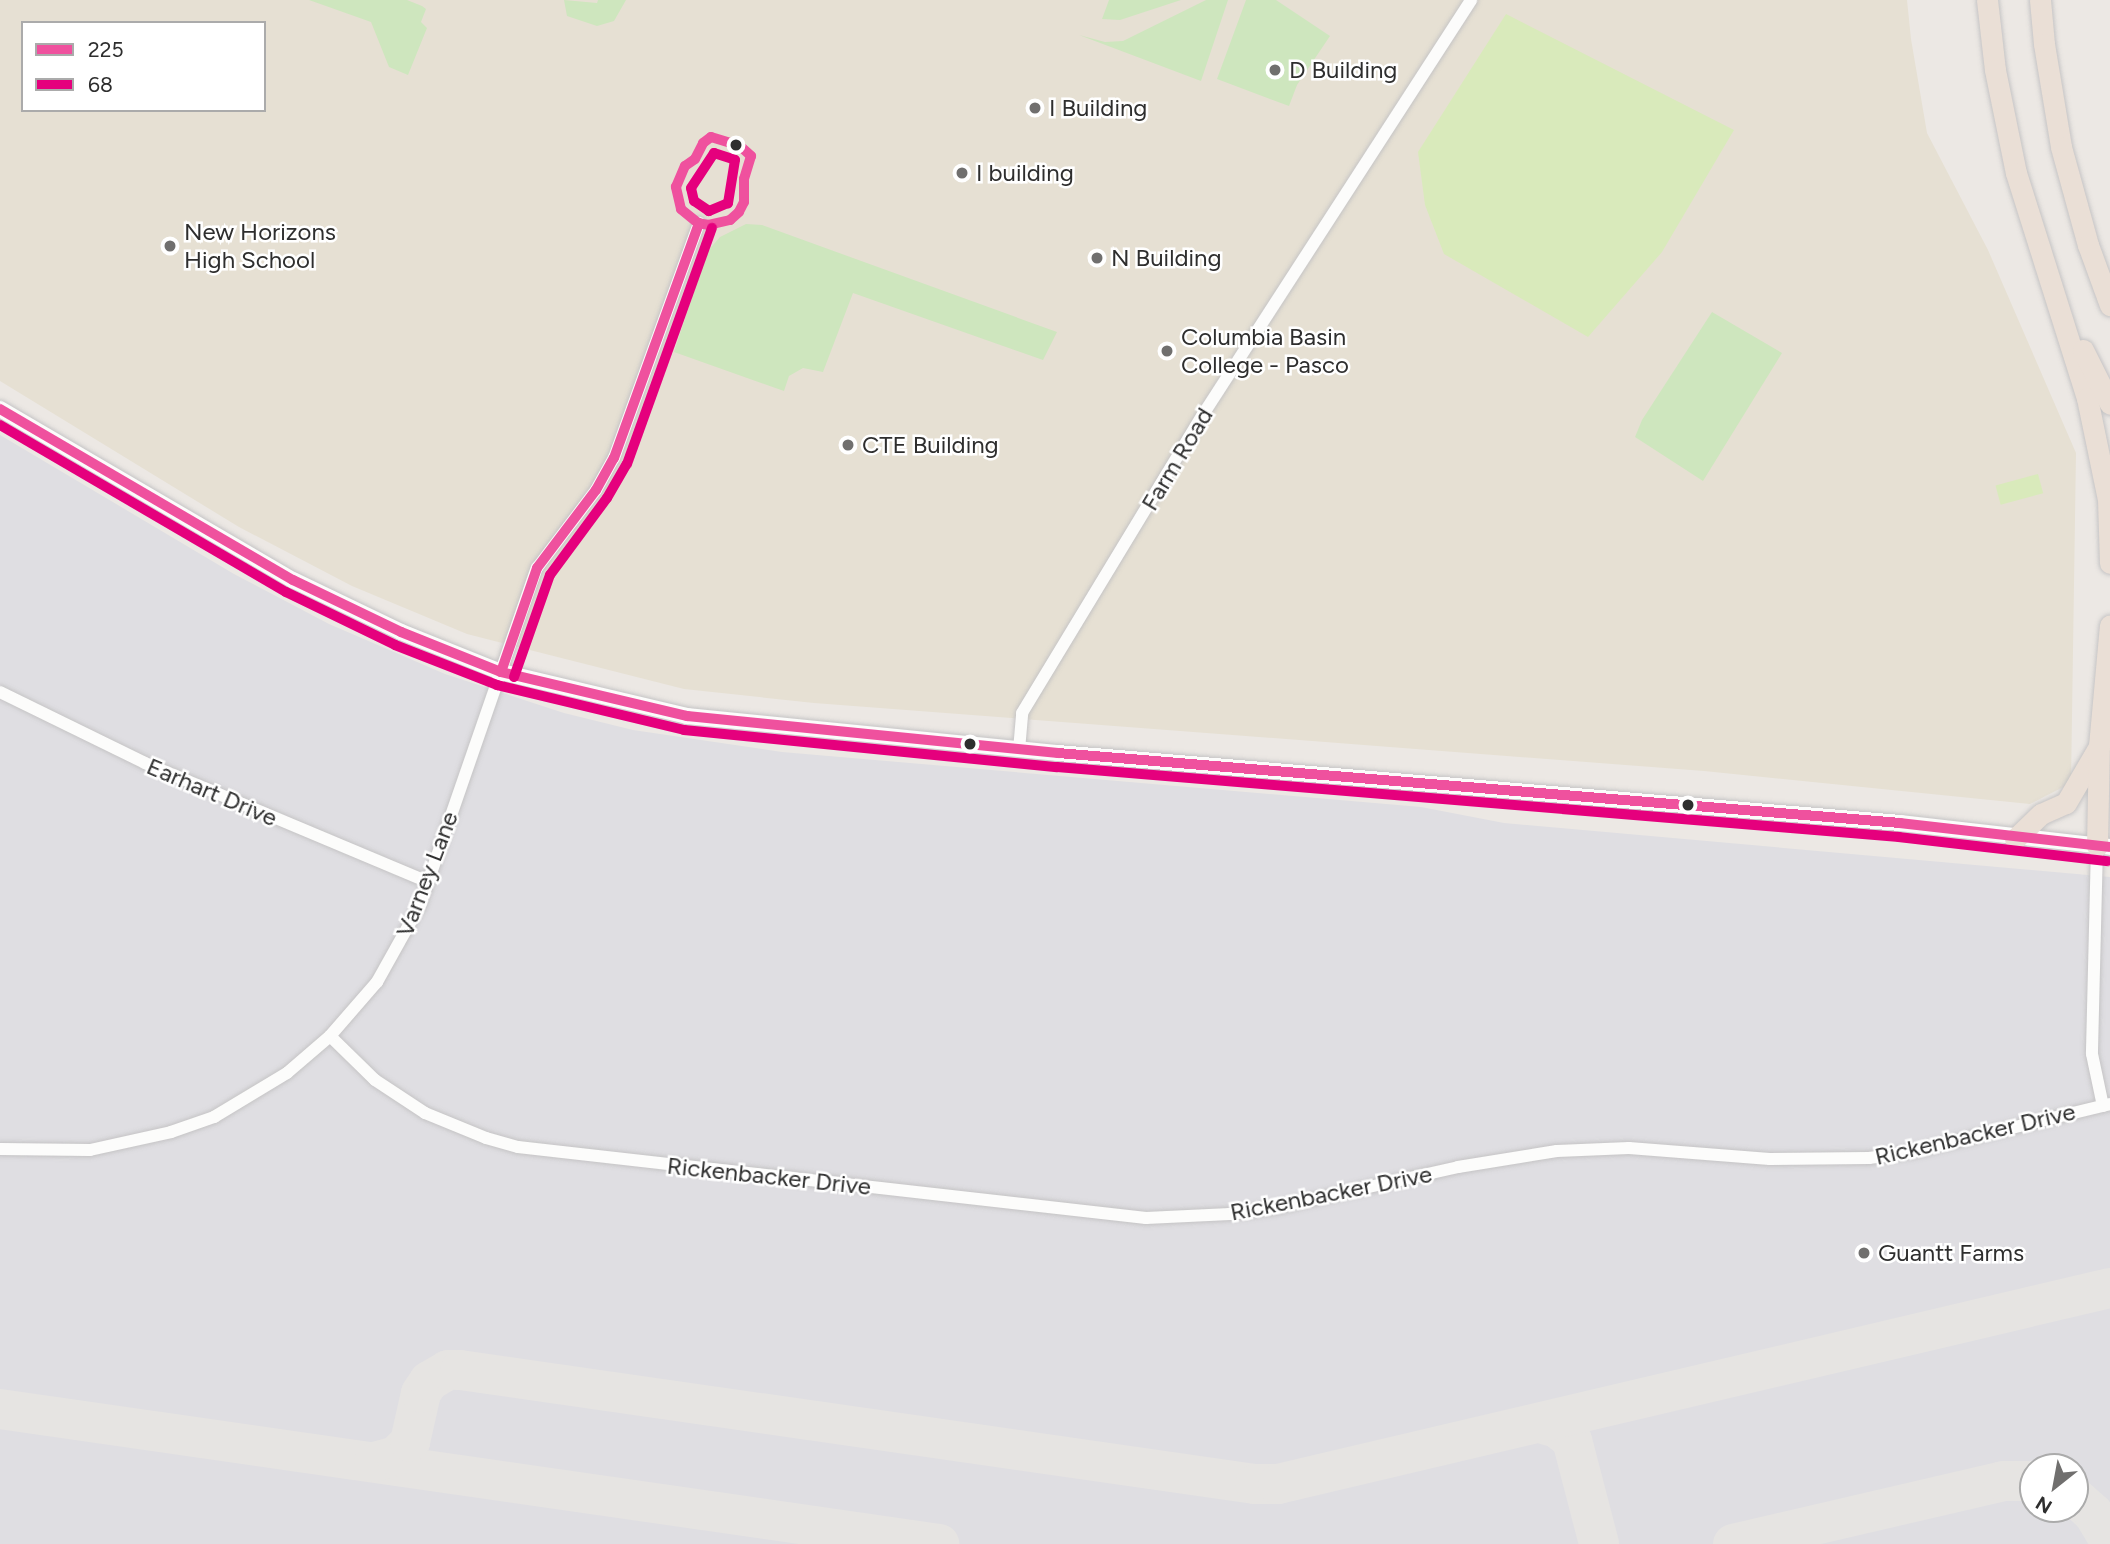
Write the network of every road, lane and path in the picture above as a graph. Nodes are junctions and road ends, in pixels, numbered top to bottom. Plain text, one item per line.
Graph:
1 (1471, 0) edge
2 (1987, 0) edge
3 (2040, 0) edge
4 (699, 223) dead end
5 (2045, 269) junction
6 (2110, 305) edge
7 (2110, 404) edge
8 (0, 409) edge
9 (2110, 563) edge
10 (2110, 626) edge
11 (501, 672) junction
12 (0, 692) edge
13 (2099, 746) junction
14 (1019, 750) junction
15 (2015, 839) junction
16 (2106, 842) edge
17 (428, 882) junction
18 (330, 1036) junction
19 (2107, 1105) edge
20 (0, 1149) edge

1 - 14 street, Farm Road
2 - 5 highway
3 - 6 highway
4 - 11 street, Varney Lane
5 - 7 highway
5 - 9 highway
8 - 11 main road
10 - 13 highway
11 - 14 main road
11 - 17 street, Varney Lane
12 - 17 street, Earhart Drive
13 - 15 highway
13 - 16 highway
14 - 15 main road
15 - 16 main road
16 - 19 street
17 - 18 street, Varney Lane
18 - 19 street, Rickenbacker Drive
18 - 20 street, Varney Lane

